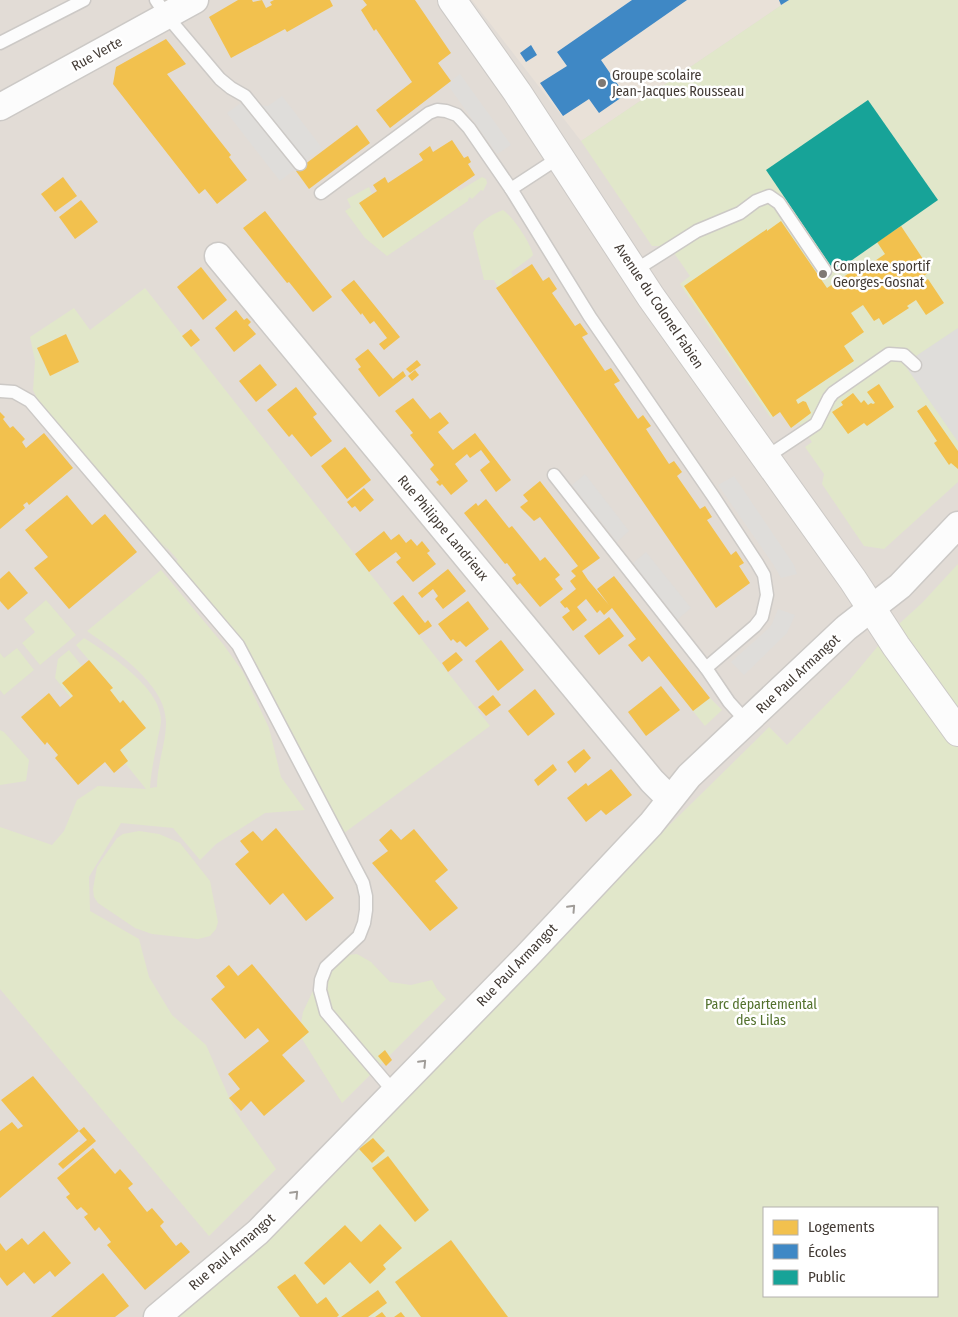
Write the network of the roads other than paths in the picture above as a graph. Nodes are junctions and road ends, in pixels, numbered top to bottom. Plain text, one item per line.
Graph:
1 (84, 0) edge
2 (195, 0) edge
3 (452, 0) edge
4 (161, 8) edge
5 (0, 43) edge
6 (0, 107) edge
7 (560, 157) junction
8 (300, 164) dead end
9 (511, 190) junction
10 (321, 193) dead end
11 (218, 256) dead end
12 (634, 270) junction
13 (825, 271) dead end
14 (915, 365) dead end
15 (0, 391) edge
16 (765, 458) junction
17 (554, 475) dead end
18 (958, 525) edge
19 (872, 609) junction
20 (706, 668) junction
21 (747, 722) junction
22 (958, 732) edge
23 (670, 799) junction
24 (394, 1092) junction
25 (157, 1317) edge

1 - 5 lane
2 - 4 street, Rue Verte
3 - 7 street, Avenue du Colonel Fabien
4 - 6 street, Rue Verte
4 - 8 lane
7 - 9 lane
7 - 12 street, Avenue du Colonel Fabien
9 - 10 lane
9 - 20 lane
11 - 23 street, Rue Philippe Landrieux
12 - 13 lane
12 - 16 street, Avenue du Colonel Fabien
14 - 16 lane
15 - 24 lane
16 - 19 street, Avenue du Colonel Fabien
17 - 20 lane
18 - 19 street, Rue Paul Armangot
19 - 21 street, Rue Paul Armangot
19 - 22 street, Avenue du Colonel Fabien
20 - 21 lane
21 - 23 street, Rue Paul Armangot
24 -> 23 street, Rue Paul Armangot
25 -> 24 street, Rue Paul Armangot

